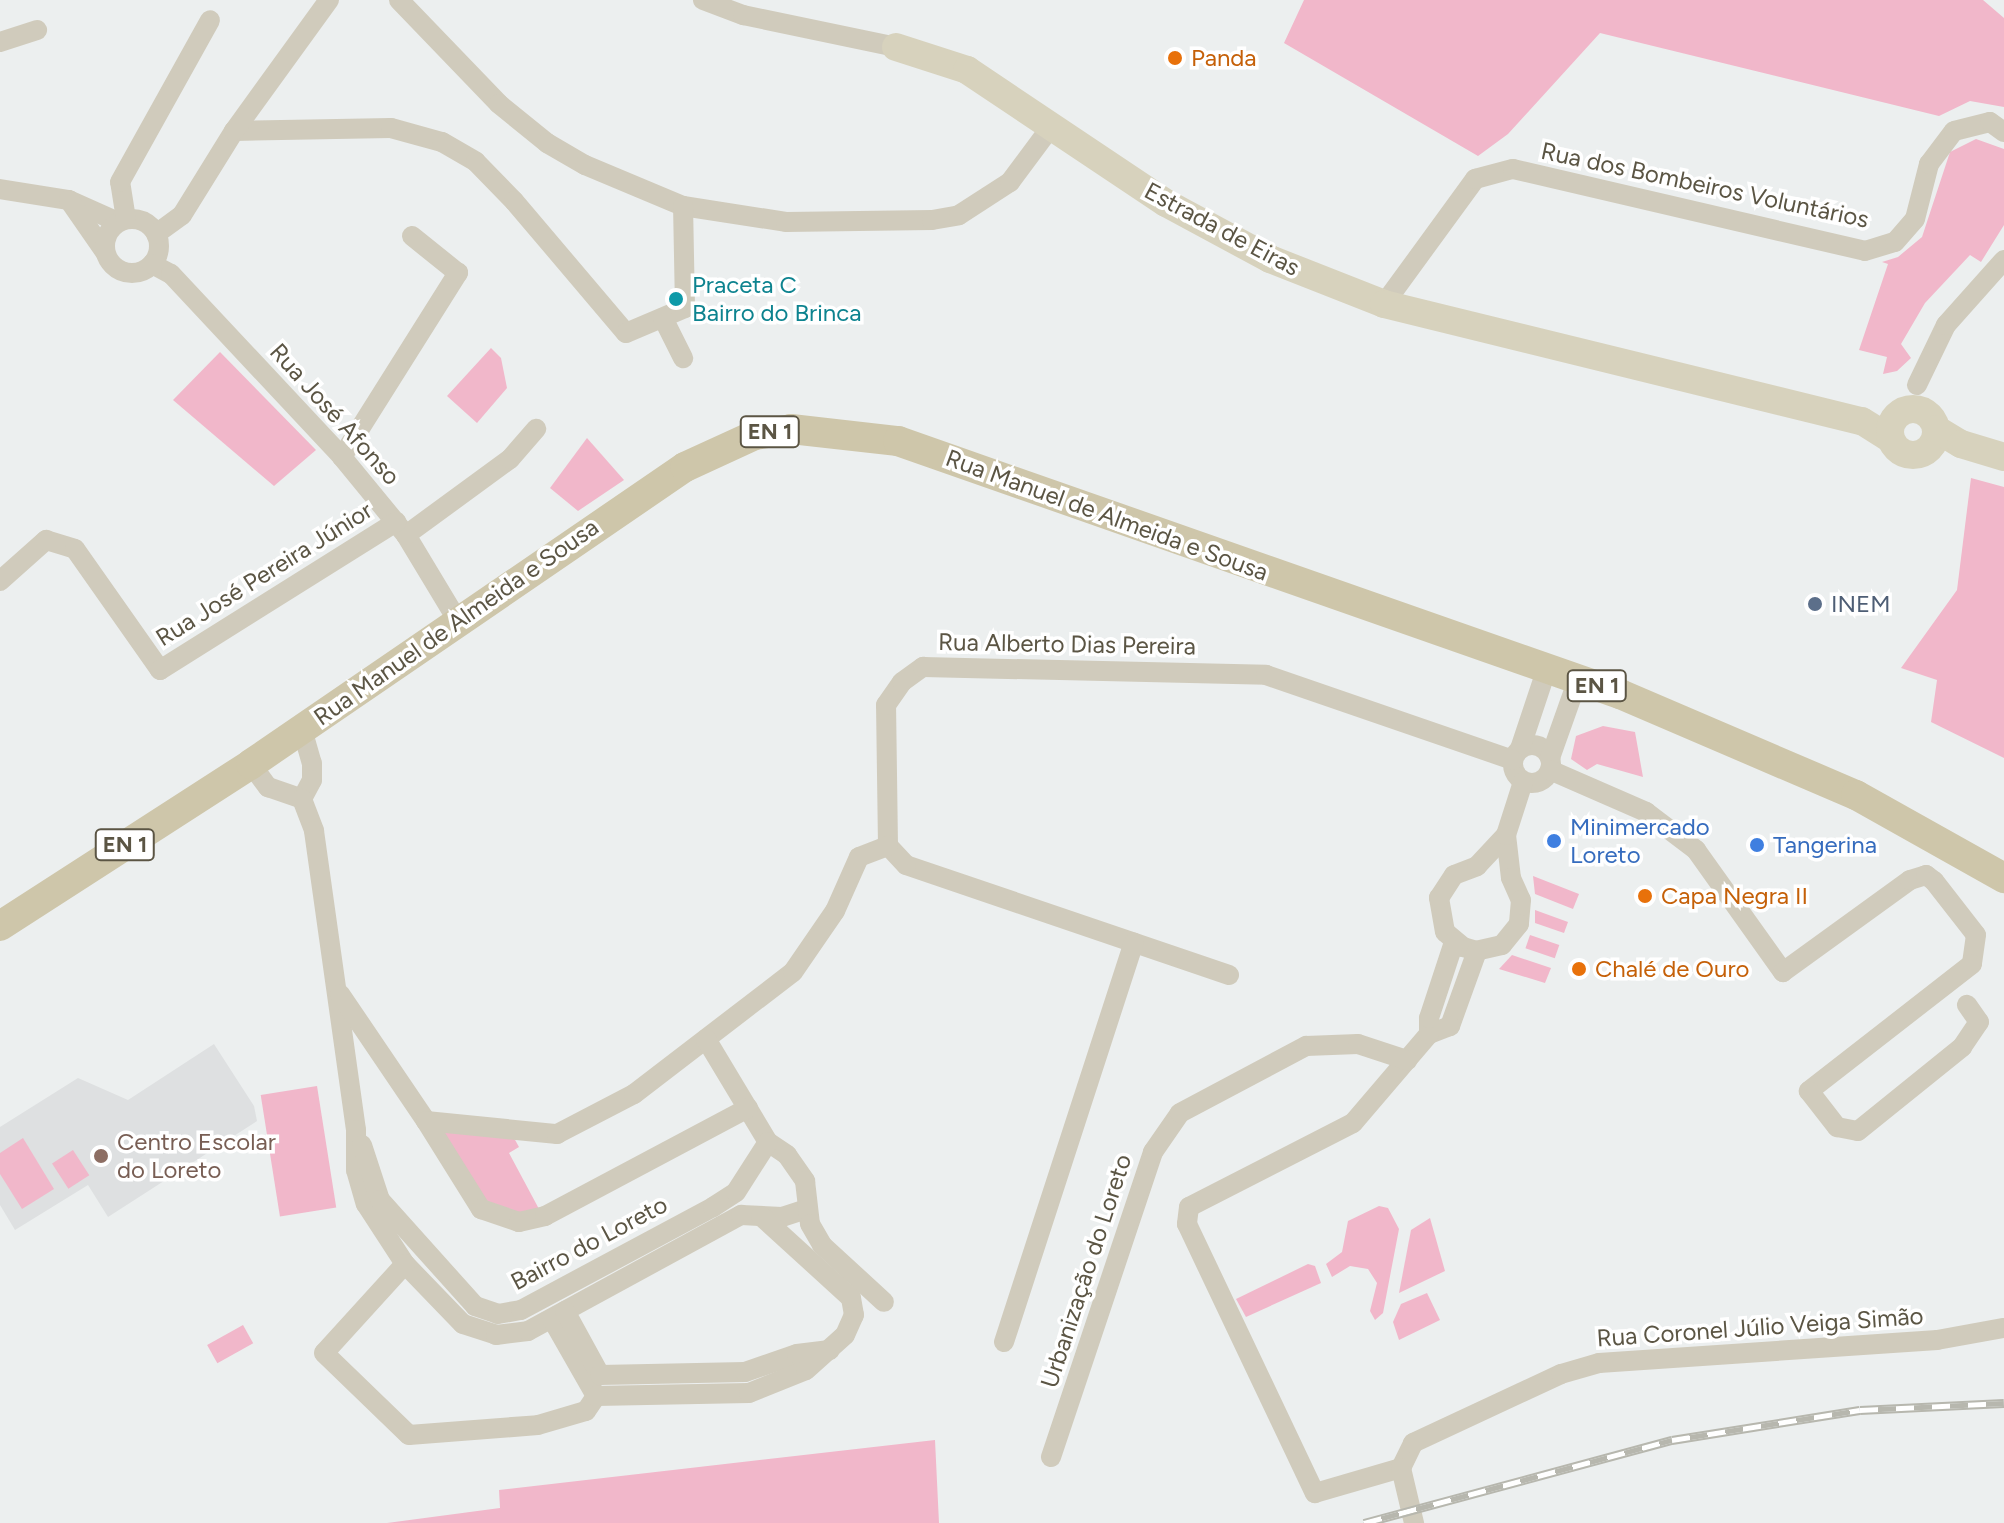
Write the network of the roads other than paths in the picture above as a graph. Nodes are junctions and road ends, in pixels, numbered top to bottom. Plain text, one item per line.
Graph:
1 (329, 0) edge
2 (399, 0) edge
3 (703, 0) edge
4 (210, 20) dead end
5 (37, 30) dead end
6 (0, 42) edge
7 (896, 47) joint
8 (1053, 124) junction
9 (234, 131) junction
10 (2004, 132) edge
11 (0, 189) edge
12 (69, 200) junction
13 (683, 206) junction
14 (122, 220) junction
15 (156, 234) junction
16 (412, 236) dead end
17 (105, 252) junction
18 (2004, 260) edge
19 (152, 264) junction
20 (1384, 304) junction
21 (663, 318) junction
22 (683, 358) dead end
23 (1917, 385) dead end
24 (1894, 427) junction
25 (536, 429) dead end
26 (1932, 439) junction
27 (342, 457) junction
28 (2004, 457) edge
29 (401, 529) junction
30 (0, 581) edge
31 (456, 618) junction
32 (1547, 668) junction
33 (1578, 679) junction
34 (302, 729) junction
35 (1517, 754) junction
36 (251, 764) junction
37 (1550, 764) junction
38 (1523, 782) junction
39 (302, 799) junction
40 (1506, 835) junction
41 (888, 846) junction
42 (2004, 878) edge
43 (0, 926) edge
44 (1454, 942) junction
45 (1134, 943) junction
46 (1477, 951) junction
47 (1229, 975) dead end
48 (337, 990) junction
49 (1967, 1005) dead end
50 (1429, 1034) junction
51 (706, 1039) junction
52 (1407, 1060) junction
53 (748, 1108) junction
54 (426, 1121) junction
55 (356, 1130) junction
56 (768, 1142) junction
57 (806, 1209) junction
58 (761, 1216) junction
59 (405, 1264) junction
60 (884, 1302) dead end
61 (558, 1315) junction
62 (2004, 1328) edge
63 (1004, 1342) dead end
64 (830, 1350) junction
65 (596, 1396) junction
66 (1051, 1457) dead end
67 (1401, 1468) junction
68 (1414, 1523) edge

1 - 9 street
2 - 13 street
3 - 7 street, Estrada de Eiras
4 - 14 street
5 - 6 street
7 - 8 street, Estrada de Eiras
8 - 13 street
8 - 20 street, Estrada de Eiras
9 - 15 street
9 - 21 street
10 - 20 street, Rua dos Bombeiros Voluntários
11 - 12 street
12 - 14 street
12 - 17 street
13 - 21 street
14 - 15 street
14 - 17 street
15 - 19 street
16 - 27 street
17 - 19 street
18 - 23 street
19 - 27 street, Rua José Afonso
20 - 24 street, Estrada de Eiras
21 - 22 street
24 - 26 street, Estrada de Eiras
24 - 26 street, Estrada de Eiras
25 - 29 street
26 - 28 street, Estrada de Eiras
27 - 29 street, Rua José Afonso
29 - 30 street, Rua José Pereira Júnior
29 - 31 street, Rua José Afonso
31 - 32 main road, Rua Manuel de Almeida e Sousa / EN 1
31 - 34 main road, Rua Manuel de Almeida e Sousa / EN 1
32 - 33 main road, Rua Manuel de Almeida e Sousa / EN 1
32 - 35 street
33 - 37 street
33 - 42 main road, Rua Manuel de Almeida e Sousa / EN 1
34 - 36 main road, Rua Manuel de Almeida e Sousa / EN 1
34 - 39 street
35 - 37 street
35 - 38 street
35 - 41 street, Rua Alberto Dias Pereira
36 - 39 street
36 - 43 main road, EN 1
37 - 38 street
37 - 49 street
38 - 40 street
39 - 48 street
40 - 44 street
40 - 46 street
41 - 45 street
41 - 51 street
44 - 46 street
44 - 50 street
45 - 47 street
45 - 63 street
46 - 50 street
48 - 54 street, Bairro do Loreto
48 - 55 street
50 - 52 street
51 - 53 street
51 - 54 street
52 - 66 street, Urbanização do Loreto
52 - 67 street
53 - 54 street, Bairro do Loreto
53 - 56 street
55 - 56 street, Bairro do Loreto
55 - 59 street, Bairro do Loreto
56 - 57 street
57 - 58 street, Bairro do Loreto
57 - 60 street
58 - 61 street, Bairro do Loreto
58 - 64 street
59 - 61 street, Bairro do Loreto
59 - 65 street
61 - 64 street, Bairro do Loreto
61 - 65 street, Bairro do Loreto
62 - 67 street, Rua Coronel Júlio Veiga Simão
64 - 65 street
67 - 68 street

